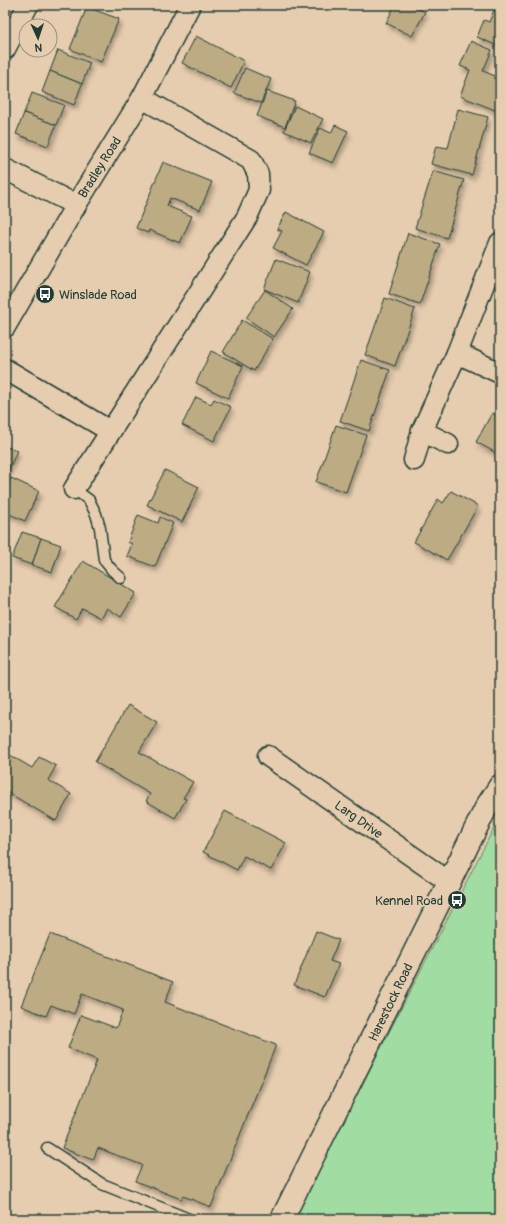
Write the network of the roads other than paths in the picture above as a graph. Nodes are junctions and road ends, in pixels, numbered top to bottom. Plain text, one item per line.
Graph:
1 (28, 5) edge
2 (190, 5) edge
3 (5, 49) edge
4 (142, 98) junction
5 (5, 170) edge
6 (76, 205) junction
7 (500, 243) edge
8 (5, 327) edge
9 (457, 353) junction
10 (5, 369) edge
11 (500, 373) edge
12 (422, 430) junction
13 (110, 432) junction
14 (448, 444) dead end
15 (414, 460) dead end
16 (74, 489) joint
17 (121, 578) dead end
18 (268, 756) dead end
19 (500, 786) edge
20 (493, 808) edge
21 (449, 882) junction
22 (47, 1148) dead end
23 (189, 1219) edge
24 (282, 1219) edge

1 - 3 street
2 - 4 street, Bradley Road
4 - 6 street, Bradley Road
4 - 13 street
5 - 6 street
6 - 8 street, Bradley Road
7 - 9 street
9 - 11 street
9 - 12 street
10 - 13 street
12 - 14 street
12 - 15 street
13 - 16 street
16 - 17 lane
18 - 21 street, Larg Drive
19 - 20 street, Harestock Road
20 - 21 street, Harestock Road
21 - 24 street, Harestock Road
22 - 23 lane

